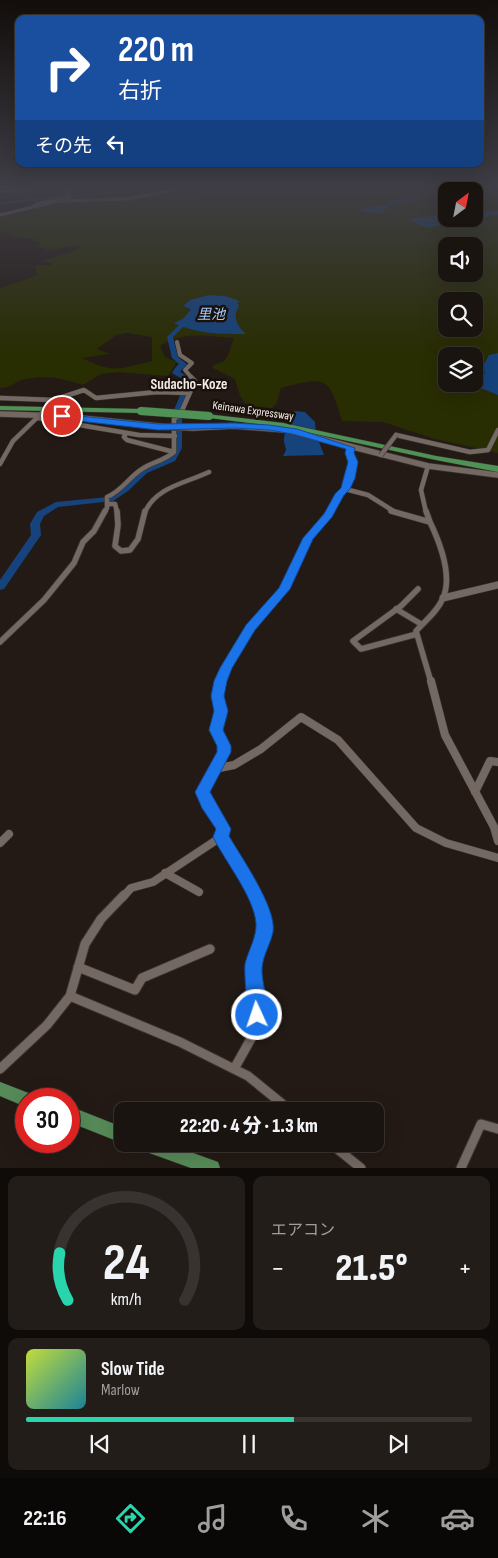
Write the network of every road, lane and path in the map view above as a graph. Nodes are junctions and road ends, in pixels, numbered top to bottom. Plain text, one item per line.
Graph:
1 (177, 342) dead end
2 (189, 393) junction
3 (0, 399) edge
4 (0, 408) edge
5 (45, 410) dead end
6 (0, 414) edge
7 (39, 417) junction
8 (280, 427) junction
9 (498, 430) edge
10 (125, 435) junction
11 (174, 436) junction
12 (350, 448) junction
13 (174, 452) junction
14 (381, 454) junction
15 (0, 464) edge
16 (428, 466) junction
17 (498, 469) edge
18 (209, 472) dead end
19 (498, 475) edge
20 (345, 489) junction
21 (108, 501) junction
22 (430, 522) junction
23 (498, 585) edge
24 (418, 589) dead end
25 (443, 598) junction
26 (396, 610) junction
27 (421, 624) junction
28 (417, 634) junction
29 (0, 642) edge
30 (498, 762) edge
31 (214, 768) junction
32 (475, 792) junction
33 (9, 834) dead end
34 (221, 837) junction
35 (498, 841) edge
36 (0, 843) edge
37 (498, 858) edge
38 (165, 873) junction
39 (199, 892) dead end
40 (210, 949) dead end
41 (78, 967) junction
42 (70, 996) junction
43 (0, 1068) edge
44 (234, 1069) junction
45 (0, 1089) edge
46 (15, 1095) edge
47 (280, 1102) edge
48 (80, 1118) edge
49 (498, 1129) edge
50 (114, 1132) edge
51 (169, 1152) edge
52 (341, 1152) edge
53 (212, 1168) edge
54 (361, 1168) edge
55 (461, 1168) edge

1 - 2 street
2 - 3 street
2 - 11 street
4 - 8 highway, Keinawa Expressway, bridge
5 - 7 street
6 - 7 street
7 - 8 street, bridge
7 - 10 street
7 - 15 street
8 - 12 street
8 - 17 highway, Keinawa Expressway
9 - 14 street, bridge
10 - 11 street
10 - 13 street
11 - 13 street
12 - 14 street
12 - 20 street
13 - 21 street
14 - 16 street
16 - 19 street
16 - 22 street
18 - 21 street
20 - 22 street
20 - 31 street
21 - 29 street
22 - 25 street
23 - 25 street
24 - 26 street
25 - 27 street
26 - 27 street
26 - 28 street
27 - 28 street
28 - 32 street
30 - 32 street
31 - 34 street
31 - 37 street
32 - 35 street
33 - 36 street
34 - 38 street
34 - 44 street
38 - 39 street
38 - 41 street
40 - 41 street
41 - 42 street
42 - 43 street
42 - 44 street
44 - 47 street
45 - 46 highway
48 - 50 highway
49 - 55 street
51 - 53 highway
52 - 54 street

